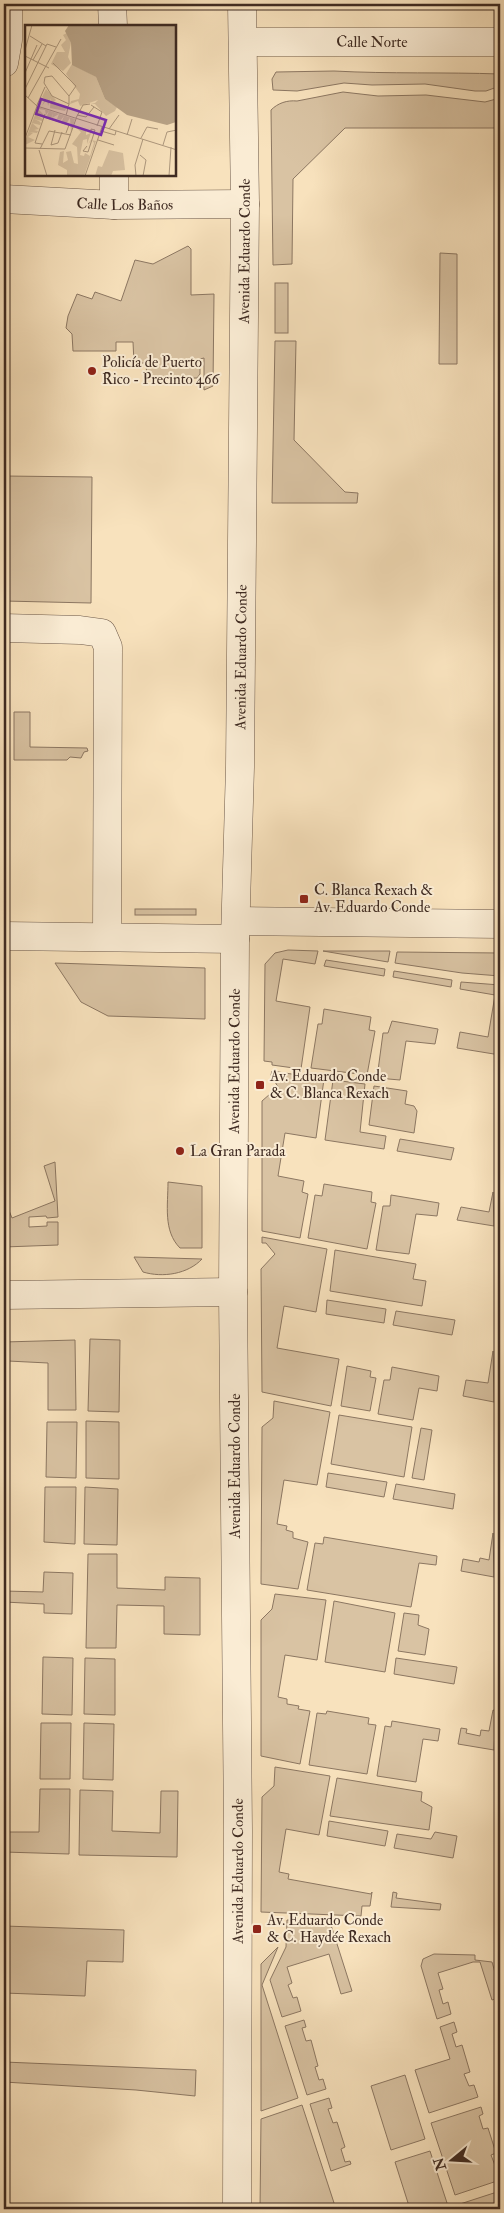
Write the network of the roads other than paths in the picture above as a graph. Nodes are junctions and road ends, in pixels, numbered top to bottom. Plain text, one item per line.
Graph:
1 (112, 4) edge
2 (242, 4) edge
3 (6, 19) edge
4 (113, 25) edge
5 (243, 42) junction
6 (500, 42) edge
7 (4, 63) edge
8 (114, 176) edge
9 (4, 199) edge
10 (245, 204) junction
11 (114, 205) junction
12 (4, 628) edge
13 (500, 924) edge
14 (236, 930) junction
15 (4, 936) edge
16 (107, 936) junction
17 (233, 1292) junction
18 (4, 1295) edge
19 (237, 2209) edge

1 - 4 street
2 - 5 street, Avenida Eduardo Conde
3 - 7 street
5 - 6 street, Calle Norte
5 - 10 street, Avenida Eduardo Conde
8 - 11 street
9 - 11 street, Calle Los Baños
10 - 11 street, Calle Los Baños
10 - 14 street, Avenida Eduardo Conde
12 - 16 street
13 - 14 street
14 - 16 street
14 - 17 street, Avenida Eduardo Conde
15 - 16 street
17 - 18 street
17 - 19 street, Avenida Eduardo Conde

